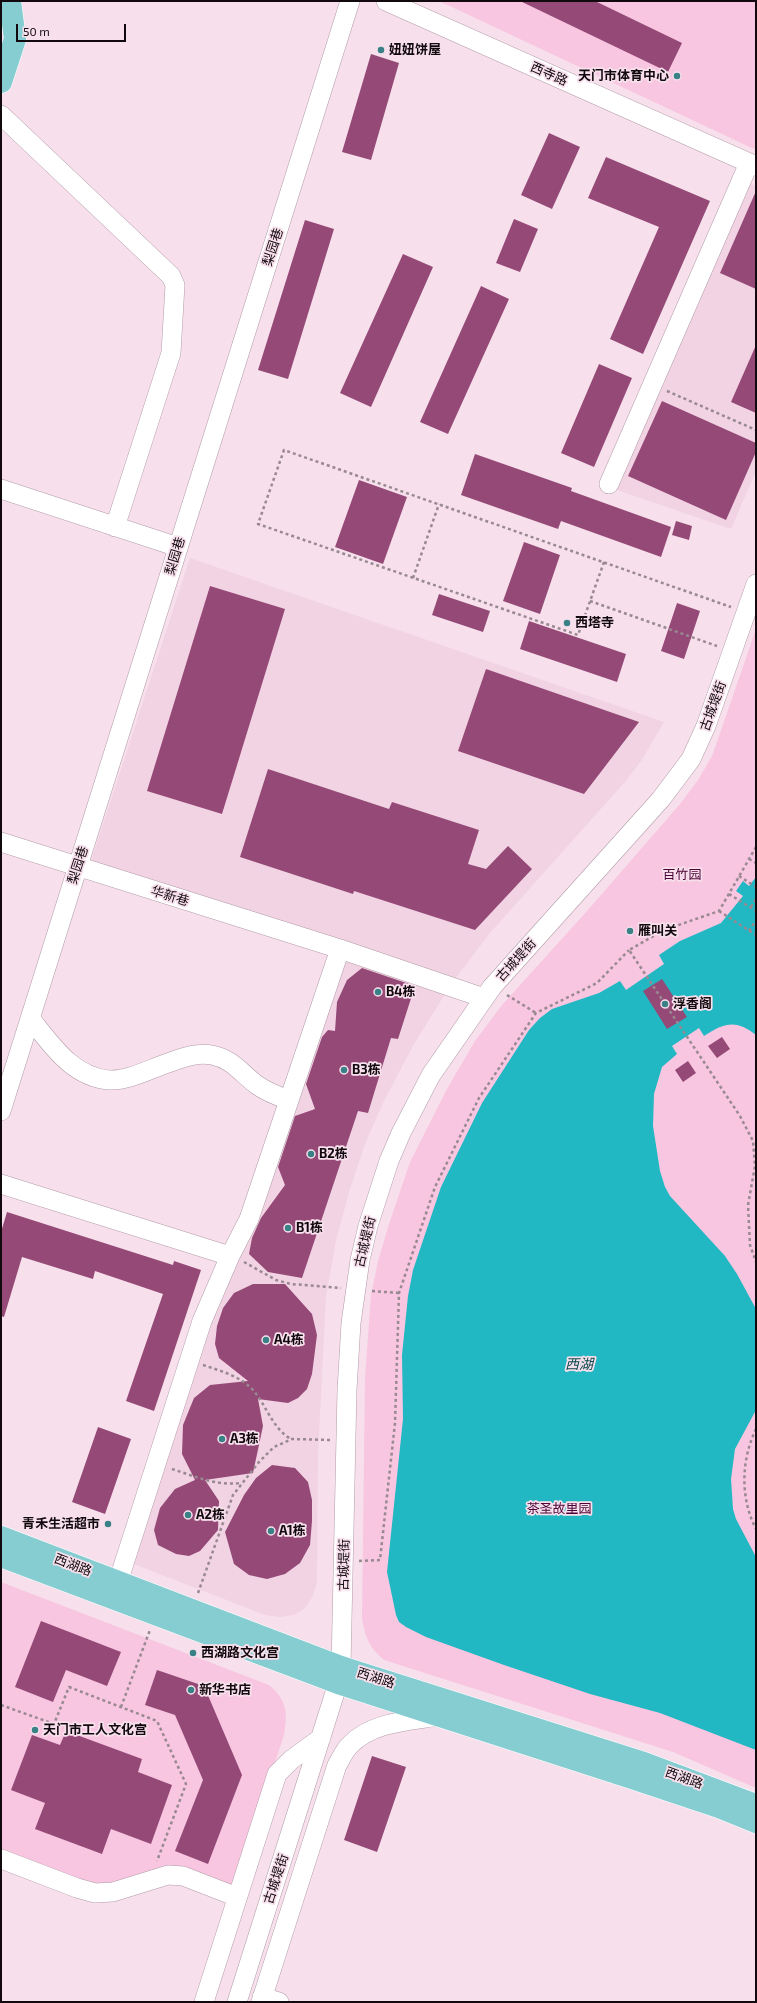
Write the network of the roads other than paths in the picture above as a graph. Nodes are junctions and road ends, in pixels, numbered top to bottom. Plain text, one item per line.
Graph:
1 (10, 1) edge
2 (350, 1) edge
3 (386, 1) edge
4 (1, 82) edge
5 (1, 116) edge
6 (752, 164) edge
7 (609, 484) dead end
8 (1, 489) edge
9 (115, 527) junction
10 (178, 547) junction
11 (756, 584) edge
12 (1, 842) edge
13 (77, 867) junction
14 (340, 949) junction
15 (488, 992) junction
16 (30, 1018) junction
17 (289, 1100) junction
18 (1, 1111) edge
19 (1, 1184) edge
20 (230, 1256) junction
21 (1, 1538) edge
22 (1, 1556) edge
23 (118, 1582) junction
24 (339, 1675) junction
25 (439, 1716) junction
26 (321, 1738) junction
27 (756, 1805) edge
28 (756, 1822) edge
29 (1, 1859) edge
30 (237, 1897) junction
31 (268, 2000) edge
32 (204, 2002) edge
33 (237, 2002) edge

1 - 4 main road
2 - 10 street, 梨园巷
3 - 6 street, 西寺路
5 - 9 street
6 - 7 street
8 - 9 street
9 - 10 street
10 - 13 street, 梨园巷
11 - 15 street, 古城堤街
12 - 13 street, 华新巷
13 - 14 street, 华新巷
13 - 16 street, 梨园巷
14 - 15 street, 华新巷
14 - 17 street
15 - 24 street, 古城堤街
16 - 17 street
16 - 18 street, 梨园巷
17 - 20 street
19 - 20 street
20 - 23 street
21 - 23 main road, 西湖路
22 - 24 main road, 西湖路
23 - 24 main road, 西湖路
24 - 25 main road, 西湖路
24 - 26 street, 古城堤街
24 - 27 main road, 西湖路
25 - 28 main road, 西湖路
25 - 31 street
26 - 30 street
26 - 33 street, 古城堤街
29 - 30 street
30 - 32 street

